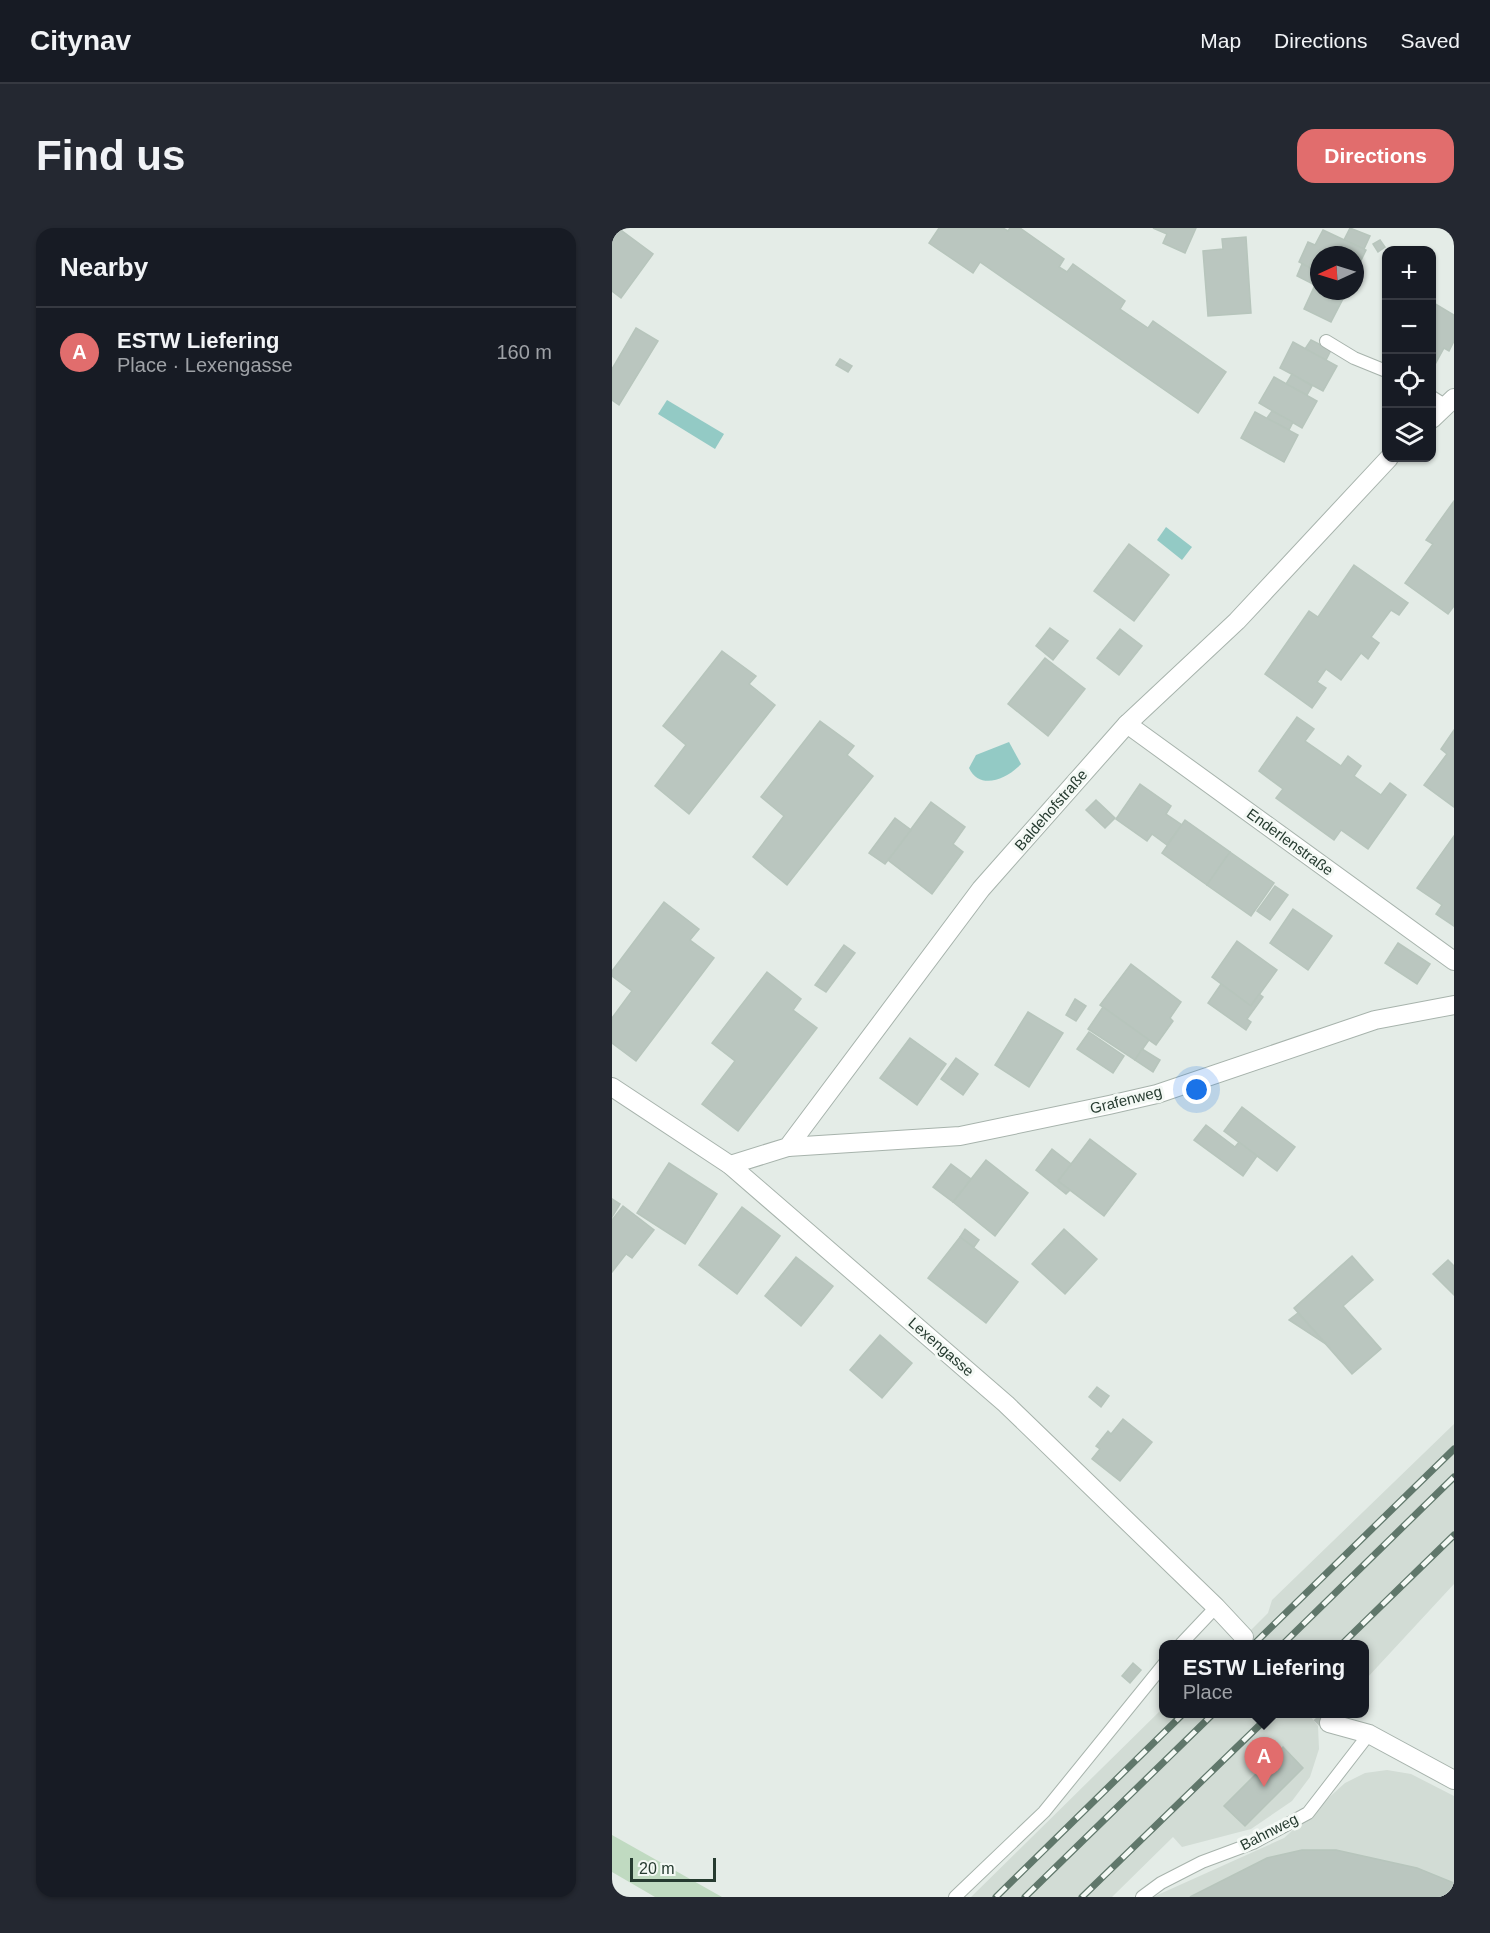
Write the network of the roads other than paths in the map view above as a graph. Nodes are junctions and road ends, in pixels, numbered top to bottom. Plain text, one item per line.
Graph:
1 (1326, 341) dead end
2 (1382, 369) edge
3 (1385, 462) edge
4 (1127, 724) junction
5 (1454, 961) edge
6 (1454, 1005) edge
7 (612, 1087) edge
8 (788, 1147) junction
9 (730, 1165) junction
10 (1216, 1607) junction
11 (1244, 1637) dead end
12 (1185, 1640) edge
13 (1159, 1670) edge
14 (1329, 1723) tunnel mouth
15 (1369, 1734) junction
16 (1454, 1780) edge
17 (955, 1897) edge
18 (1142, 1897) edge

1 - 2 lane
3 - 4 street, Baldehofstraße
4 - 5 street, Enderlenstraße
4 - 8 street, Baldehofstraße
6 - 8 street, Grafenweg
7 - 9 street, Lexengasse
8 - 9 street
9 - 10 street, Lexengasse
10 - 11 street, Lexengasse
10 - 12 lane
13 - 17 lane
14 - 15 street
15 - 16 street
15 - 18 lane, Bahnweg

